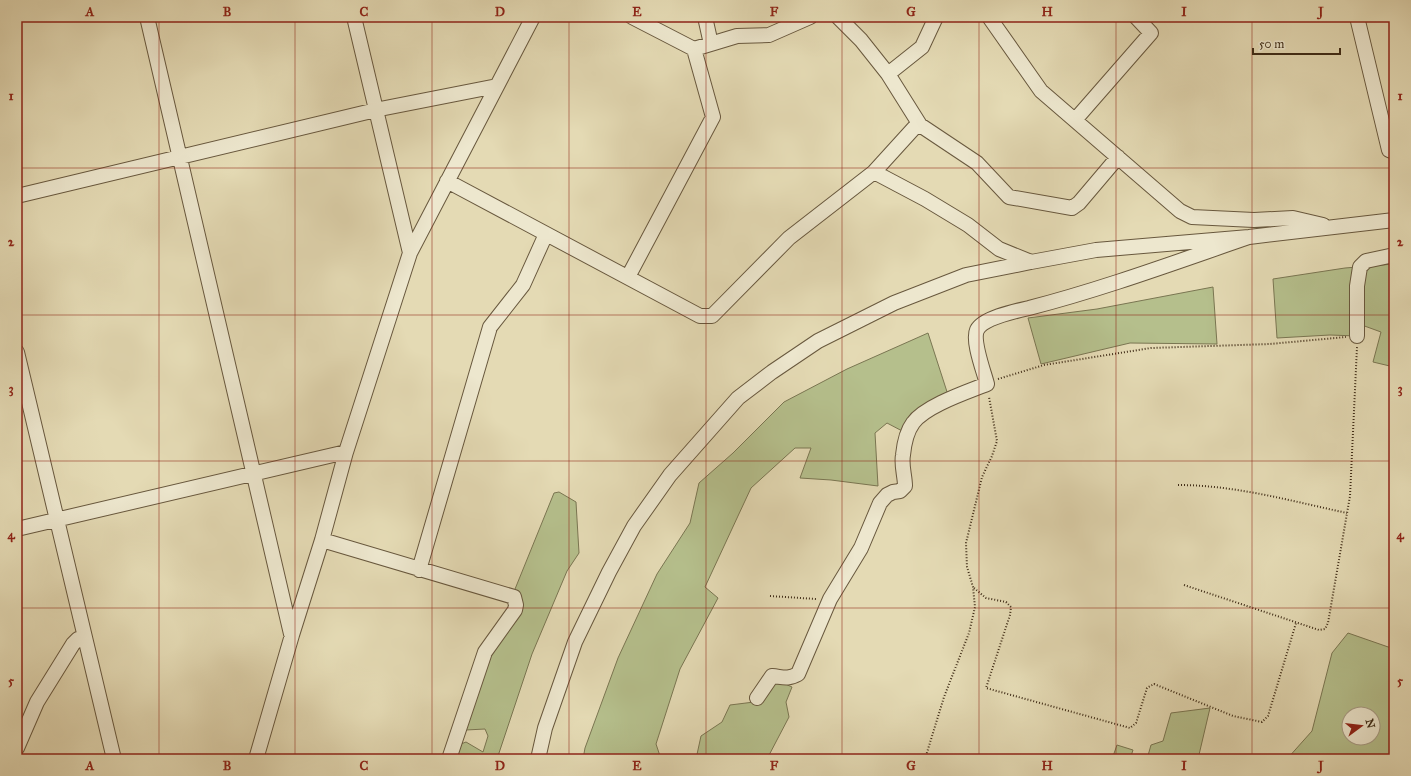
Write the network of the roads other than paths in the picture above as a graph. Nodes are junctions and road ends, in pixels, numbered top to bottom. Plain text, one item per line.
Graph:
1 (147, 17) edge
2 (354, 17) edge
3 (533, 17) edge
4 (632, 17) edge
5 (705, 17) edge
6 (810, 17) edge
7 (838, 17) edge
8 (936, 17) edge
9 (989, 17) edge
10 (1357, 17) edge
11 (1141, 19) edge
12 (711, 44) junction
13 (694, 49) junction
14 (888, 74) junction
15 (497, 86) junction
16 (376, 110) junction
17 (1075, 120) junction
18 (920, 125) junction
19 (1394, 152) edge
20 (1118, 157) junction
21 (180, 158) junction
22 (874, 172) junction
23 (447, 181) junction
24 (17, 196) edge
25 (1394, 220) edge
26 (1334, 228) junction
27 (546, 234) junction
28 (1249, 237) junction
29 (410, 253) junction
30 (1394, 255) edge
31 (1031, 262) junction
32 (628, 278) junction
33 (1358, 336) road end
34 (17, 352) edge
35 (346, 452) junction
36 (254, 474) junction
37 (57, 520) junction
38 (17, 529) edge
39 (322, 540) junction
40 (419, 570) junction
41 (292, 635) junction
42 (85, 638) junction
43 (757, 698) dead end
44 (17, 748) edge
45 (114, 759) edge
46 (256, 759) edge
47 (449, 759) edge
48 (538, 759) edge

1 - 21 street
2 - 16 street
3 - 15 street
4 - 13 street
5 - 12 street
6 - 12 street
7 - 14 street
8 - 14 street
9 - 17 street
10 - 19 street
11 - 17 street
12 - 13 street
13 - 32 street
14 - 18 street
15 - 16 street
15 - 23 street
16 - 21 street
16 - 29 street
17 - 20 street
18 - 20 street
18 - 22 street
20 - 26 street
21 - 24 street
21 - 36 street
22 - 31 street
22 - 32 street
23 - 27 street
23 - 29 street
25 - 26 street
26 - 28 street
27 - 32 street
27 - 40 street
28 - 31 street
28 - 43 street
29 - 35 street
30 - 33 street
31 - 48 street
34 - 37 street
35 - 36 street
35 - 39 street
36 - 37 street
36 - 41 street
37 - 38 street
37 - 42 street
39 - 40 street
39 - 41 street
40 - 47 street
41 - 46 street
42 - 44 street
42 - 45 street

